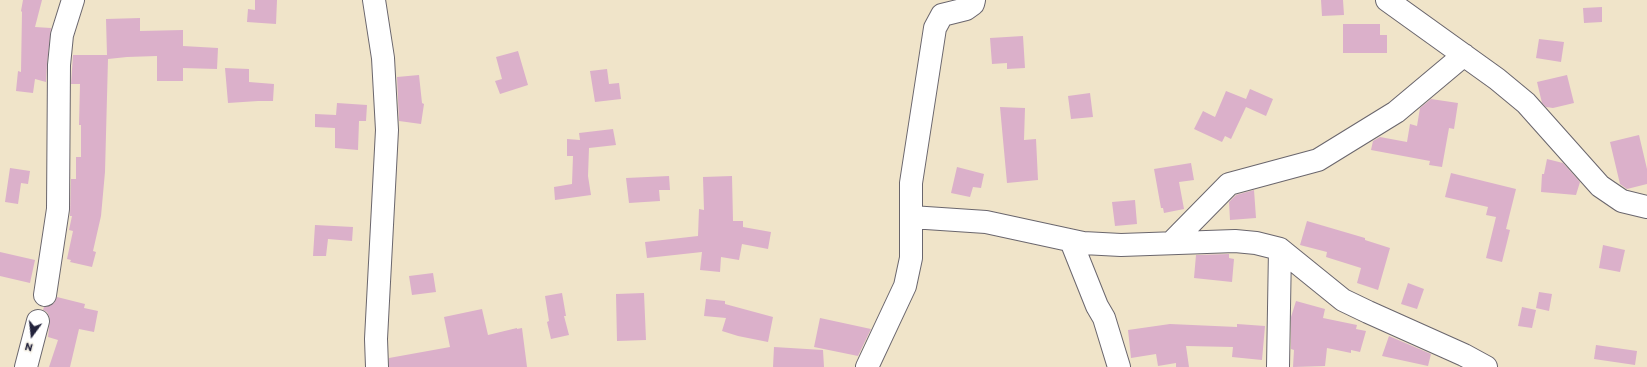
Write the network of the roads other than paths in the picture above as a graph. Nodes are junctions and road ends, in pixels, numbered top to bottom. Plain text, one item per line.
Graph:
1 (73, 0) edge
2 (374, 0) edge
3 (974, 0) edge
4 (1387, 0) edge
5 (1464, 55) junction
6 (1647, 207) edge
7 (911, 217) junction
8 (1071, 241) junction
9 (1171, 243) junction
10 (1280, 249) junction
11 (46, 295) dead end
12 (38, 322) dead end
13 (26, 367) edge
14 (377, 367) edge
15 (867, 367) edge
16 (1119, 367) edge
17 (1278, 367) edge
18 (1486, 367) edge

1 - 11 street
2 - 14 street
3 - 7 street
4 - 5 street
5 - 6 street
5 - 9 street
7 - 8 street
7 - 15 street
8 - 9 street
8 - 16 street
9 - 10 street
10 - 17 street
10 - 18 street
12 - 13 street

